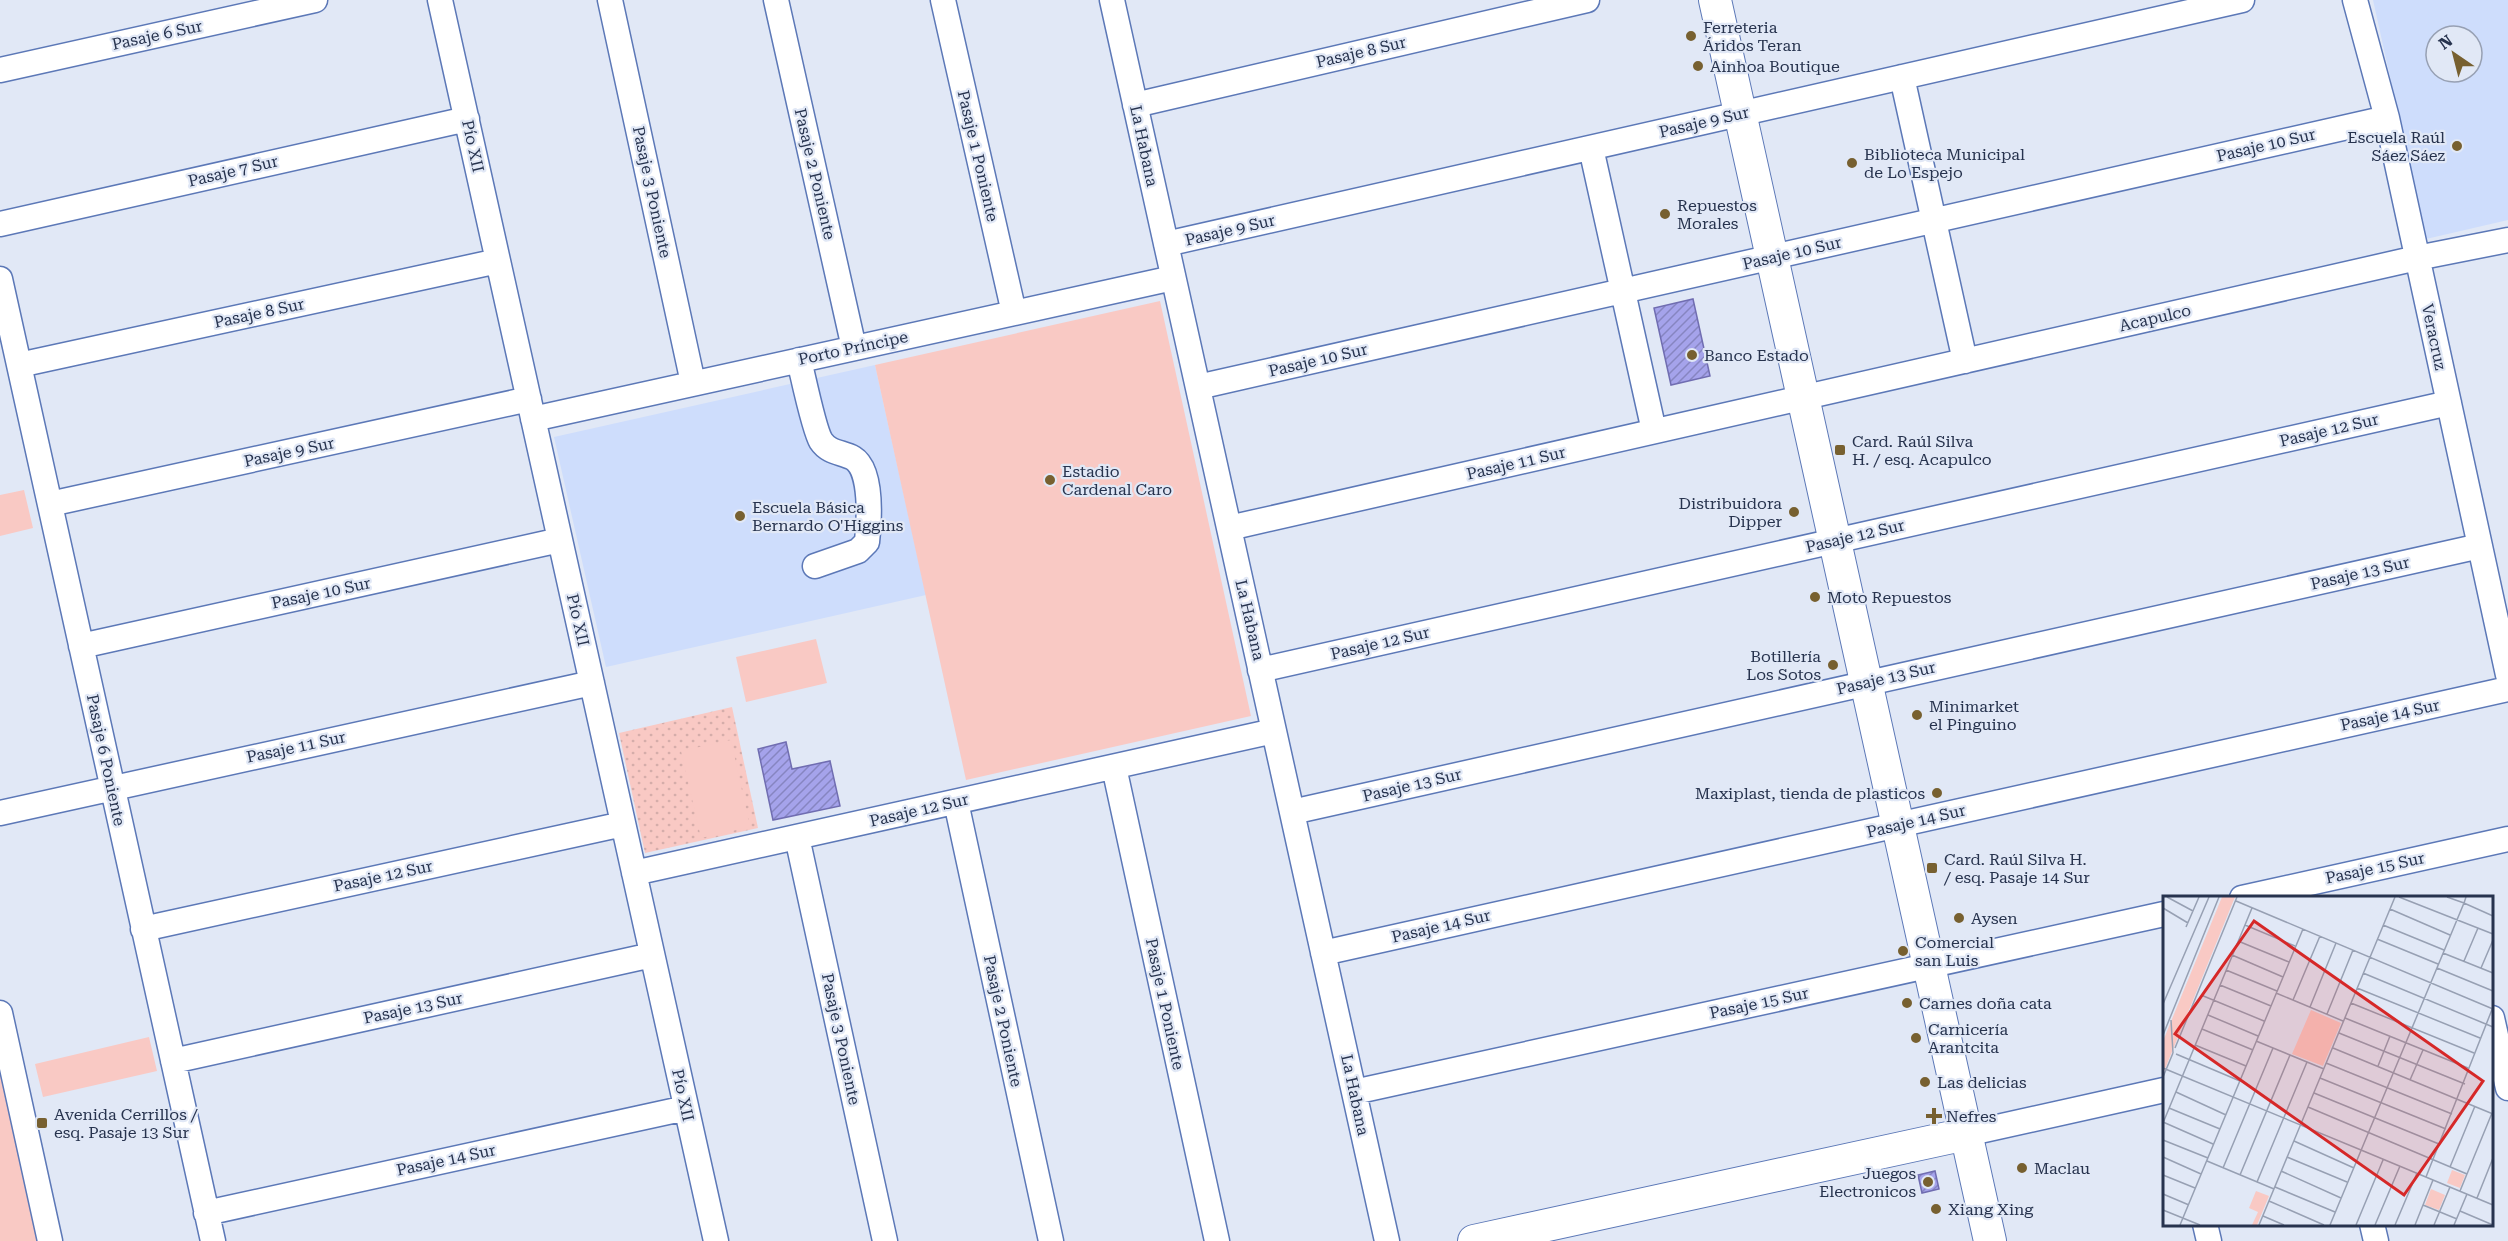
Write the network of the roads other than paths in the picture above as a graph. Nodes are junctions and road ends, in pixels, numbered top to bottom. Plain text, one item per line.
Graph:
1 (315, 0) edge
2 (441, 0) edge
3 (610, 0) edge
4 (776, 0) edge
5 (943, 0) edge
6 (1112, 0) edge
7 (1587, 0) edge
8 (1715, 0) edge
9 (2242, 0) edge
10 (2355, 0) edge
11 (2200, 5) edge
12 (0, 70) edge
13 (1902, 77) junction
14 (1135, 105) junction
15 (1740, 114) junction
16 (2387, 118) junction
17 (467, 119) junction
18 (1591, 148) junction
19 (1934, 220) junction
20 (0, 224) edge
21 (2508, 240) edge
22 (1166, 244) junction
23 (1772, 257) junction
24 (2417, 258) junction
25 (498, 261) junction
26 (1173, 278) junction
27 (0, 279) edge
28 (1623, 291) junction
29 (1014, 313) junction
30 (854, 348) junction
31 (799, 360) junction
32 (1965, 361) junction
33 (19, 365) junction
34 (693, 383) junction
35 (1198, 387) junction
36 (1803, 398) junction
37 (2449, 403) junction
38 (531, 409) junction
39 (1654, 431) junction
40 (50, 504) junction
41 (1229, 528) junction
42 (560, 540) junction
43 (1835, 541) junction
44 (2480, 546) junction
45 (815, 566) dead end
46 (81, 646) junction
47 (1260, 670) junction
48 (2508, 675) edge
49 (592, 683) junction
50 (1866, 683) junction
51 (2508, 689) edge
52 (1274, 731) junction
53 (1114, 766) junction
54 (112, 788) junction
55 (956, 802) junction
56 (1292, 812) junction
57 (0, 813) edge
58 (623, 824) junction
59 (1898, 825) junction
60 (797, 837) junction
61 (2508, 839) edge
62 (634, 873) junction
63 (2247, 896) edge
64 (2163, 915) edge
65 (143, 929) junction
66 (1323, 953) junction
67 (652, 955) junction
68 (1929, 966) junction
69 (0, 1013) edge
70 (2497, 1017) edge
71 (173, 1060) junction
72 (2508, 1088) edge
73 (2163, 1090) edge
74 (1354, 1092) junction
75 (686, 1108) junction
76 (1966, 1134) junction
77 (206, 1213) junction
78 (2205, 1226) edge
79 (2373, 1226) edge
80 (50, 1241) edge
81 (213, 1241) edge
82 (716, 1241) edge
83 (885, 1241) edge
84 (1051, 1241) edge
85 (1217, 1241) edge
86 (1387, 1241) edge
87 (1474, 1241) edge
88 (1990, 1241) edge
89 (2209, 1241) edge
90 (2376, 1241) edge

1 - 12 street, Pasaje 6 Sur
2 - 17 street, Pío XII
3 - 34 street, Pasaje 3 Poniente
4 - 30 street, Pasaje 2 Poniente
5 - 29 street, Pasaje 1 Poniente
6 - 14 street, La Habana
7 - 14 street, Pasaje 8 Sur
8 - 15 main road
9 - 11 street, Pasaje 9 Sur
10 - 16 street, Veracruz
11 - 13 street, Pasaje 9 Sur
13 - 15 street, Pasaje 9 Sur
13 - 19 street
14 - 22 street, La Habana
15 - 18 street, Pasaje 9 Sur
15 - 23 main road
16 - 19 street, Pasaje 10 Sur
16 - 24 street, Veracruz
17 - 20 street, Pasaje 7 Sur
17 - 25 street, Pío XII
18 - 22 street, Pasaje 9 Sur
18 - 28 street
19 - 23 street, Pasaje 10 Sur
19 - 32 street
21 - 24 street, Acapulco
22 - 26 street, La Habana
23 - 28 street, Pasaje 10 Sur
23 - 36 main road
24 - 32 street, Acapulco
24 - 37 street, Veracruz
25 - 33 street, Pasaje 8 Sur
25 - 38 street, Pío XII
26 - 29 street, Porto Príncipe
26 - 35 street, La Habana
27 - 33 street, Pasaje 6 Poniente
28 - 35 street, Pasaje 10 Sur
28 - 39 street
29 - 30 street, Porto Príncipe
30 - 31 street, Porto Príncipe
31 - 34 street, Porto Príncipe
31 - 45 street
32 - 36 street, Acapulco
33 - 40 street, Pasaje 6 Poniente
34 - 38 street, Porto Príncipe
35 - 41 street, La Habana
36 - 39 street, Pasaje 11 Sur
36 - 43 main road
37 - 43 street, Pasaje 12 Sur
37 - 44 street, Veracruz
38 - 40 street, Pasaje 9 Sur
38 - 42 street, Pío XII
39 - 41 street, Pasaje 11 Sur
40 - 46 street, Pasaje 6 Poniente
41 - 47 street, La Habana
42 - 46 street, Pasaje 10 Sur
42 - 49 street, Pío XII
43 - 47 street, Pasaje 12 Sur
43 - 50 main road
44 - 48 street, Veracruz
44 - 50 street, Pasaje 13 Sur
46 - 54 street, Pasaje 6 Poniente
47 - 52 street, La Habana
49 - 54 street, Pasaje 11 Sur
49 - 58 street, Pío XII
50 - 56 street, Pasaje 13 Sur
50 - 59 main road
51 - 59 street, Pasaje 14 Sur
52 - 53 street, Pasaje 12 Sur
52 - 56 street, La Habana
53 - 55 street, Pasaje 12 Sur
53 - 85 street, Pasaje 1 Poniente
54 - 57 street, Pasaje 11 Sur
54 - 65 street, Pasaje 6 Poniente
55 - 60 street, Pasaje 12 Sur
55 - 84 street, Pasaje 2 Poniente
56 - 66 street, La Habana
58 - 62 street, Pío XII
58 - 65 street, Pasaje 12 Sur
59 - 66 street, Pasaje 14 Sur
59 - 68 main road
60 - 62 street, Pasaje 12 Sur
60 - 83 street, Pasaje 3 Poniente
61 - 63 street, Pasaje 15 Sur
62 - 67 street, Pío XII
64 - 68 street, Pasaje 15 Sur
65 - 71 street, Pasaje 6 Poniente
66 - 74 street, La Habana
67 - 71 street, Pasaje 13 Sur
67 - 75 street, Pío XII
68 - 74 street, Pasaje 15 Sur
68 - 76 main road
69 - 80 street
70 - 72 street
71 - 77 street, Pasaje 6 Poniente
73 - 76 street
74 - 86 street, La Habana
75 - 77 street, Pasaje 14 Sur
75 - 82 street, Pío XII
76 - 87 main road
76 - 88 main road
77 - 81 street, Pasaje 6 Poniente
78 - 89 street
79 - 90 street

